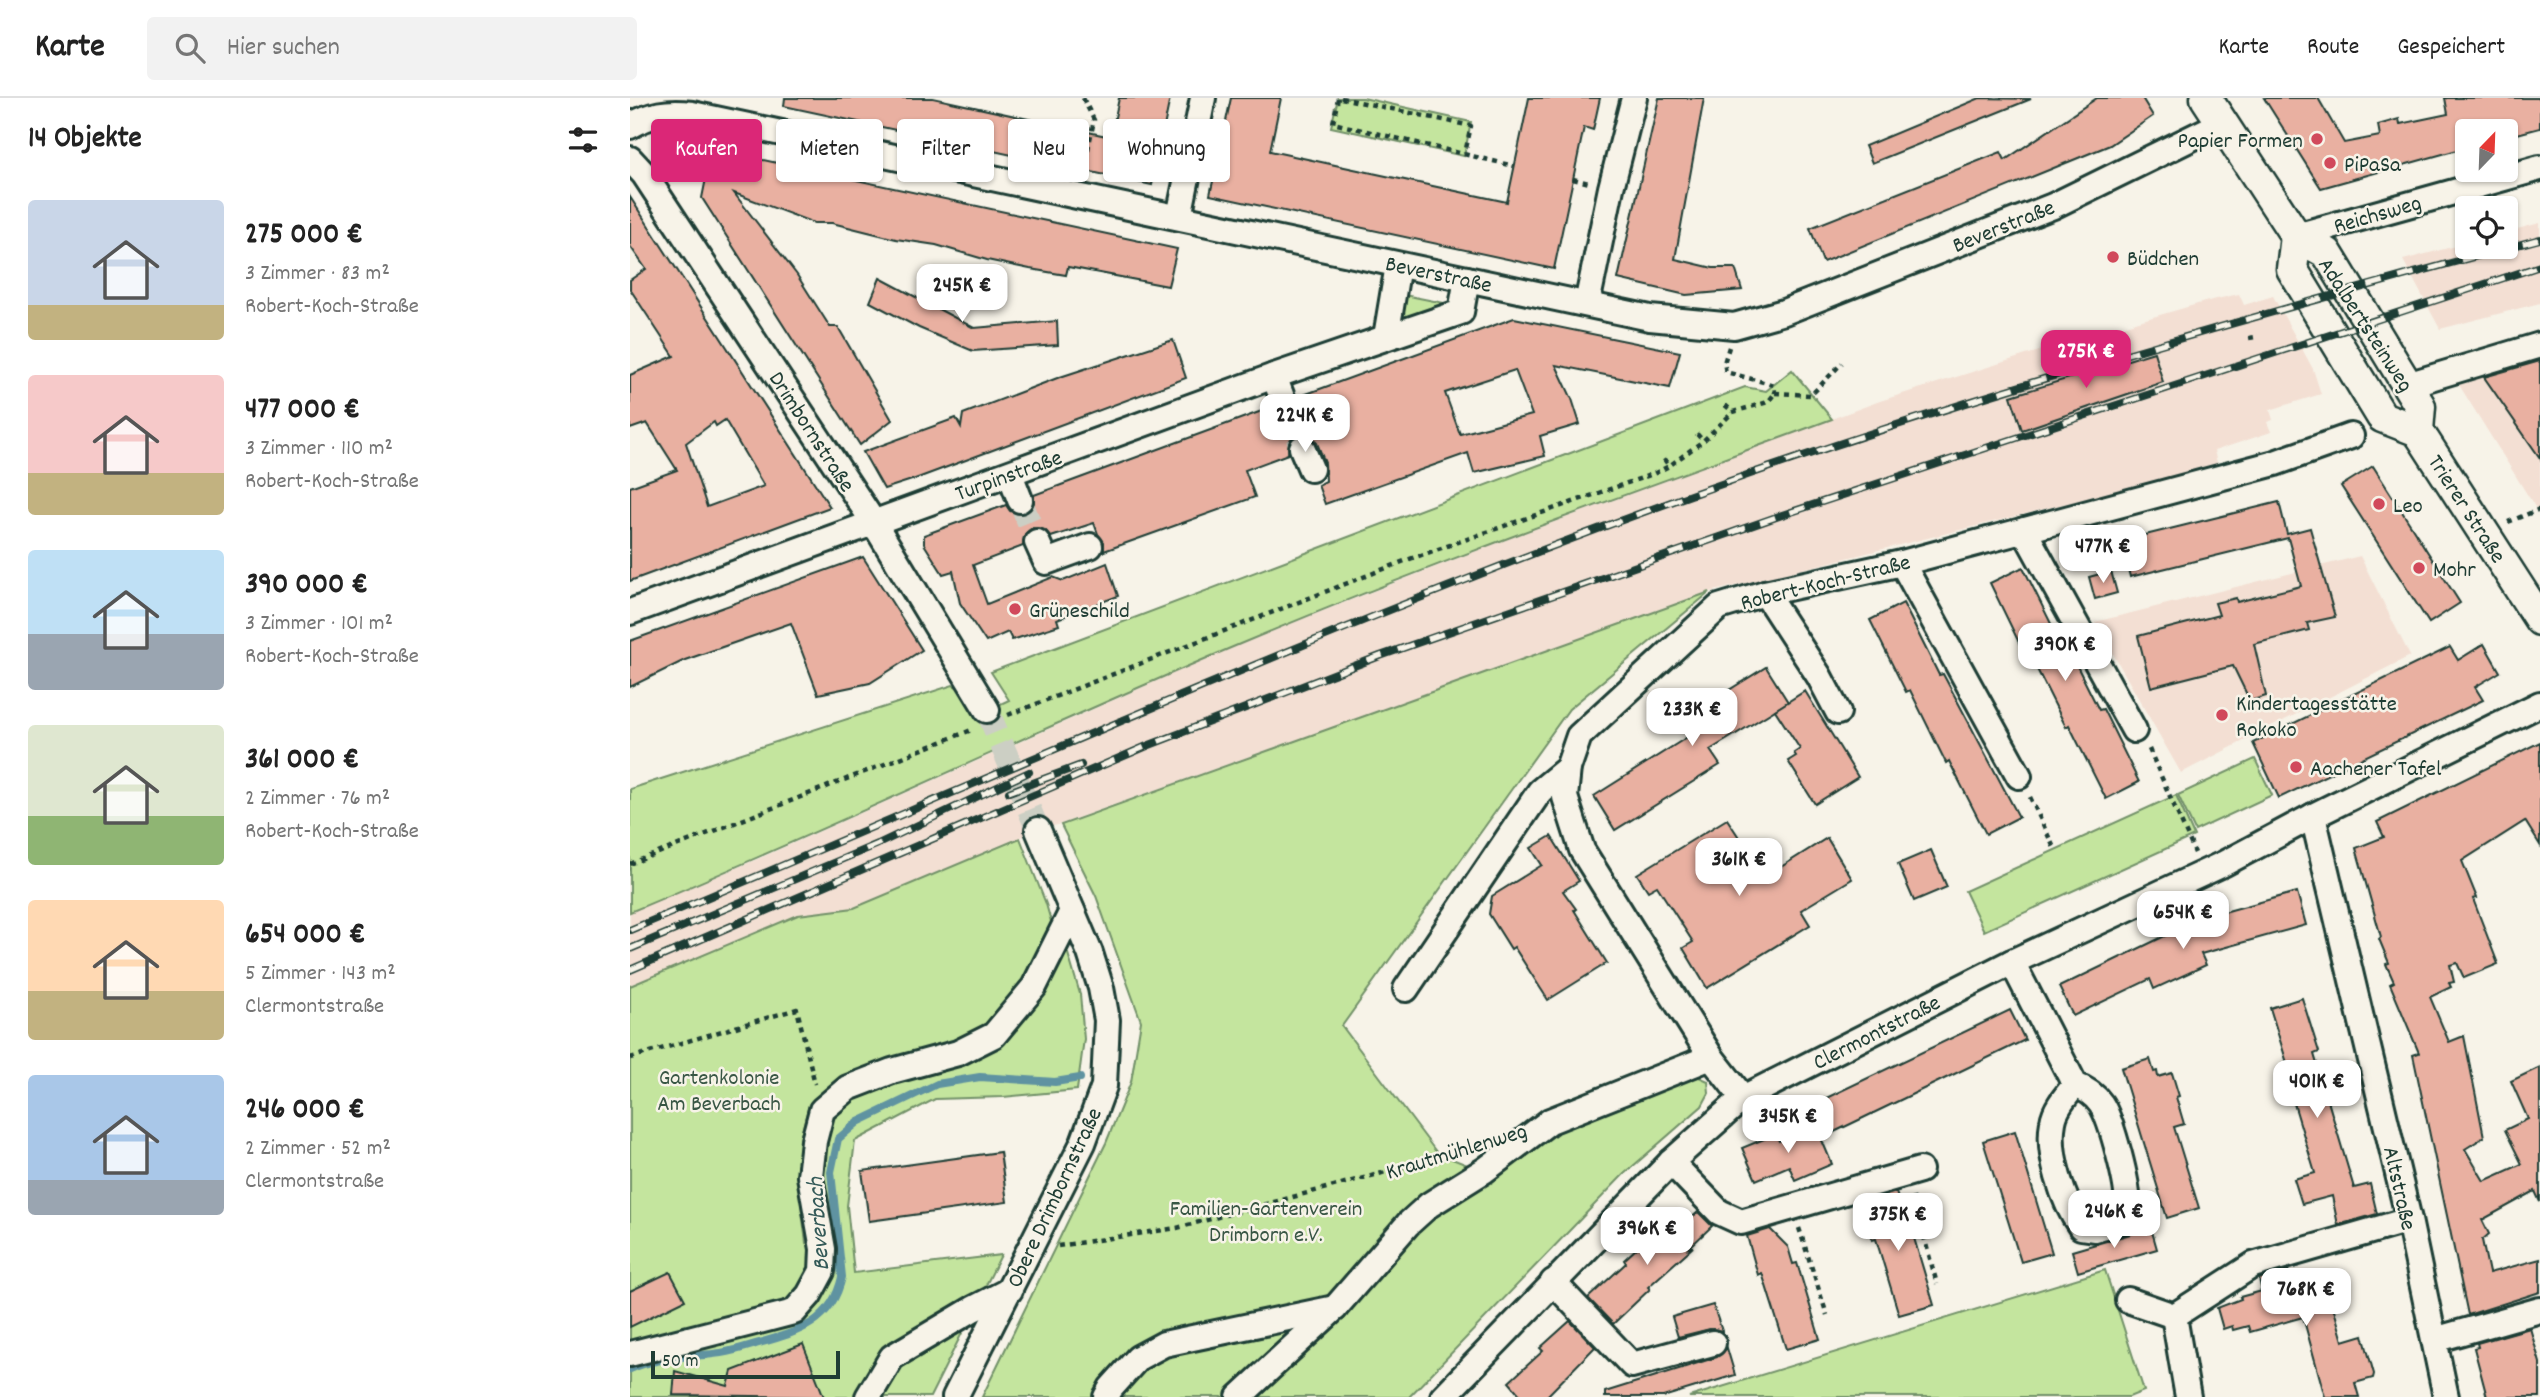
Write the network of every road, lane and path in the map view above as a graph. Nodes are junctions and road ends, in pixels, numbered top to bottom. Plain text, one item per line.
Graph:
1 (1083, 98) edge
2 (1203, 98) edge
3 (1340, 98) edge
4 (1634, 98) edge
5 (2214, 110) edge
6 (630, 126) edge
7 (1465, 153) junction
8 (630, 159) edge
9 (1514, 166) dead end
10 (2540, 168) edge
11 (1079, 196) junction
12 (1179, 217) junction
13 (2296, 236) junction
14 (1398, 265) junction
15 (1467, 279) junction
16 (1587, 304) junction
17 (1734, 326) junction
18 (1386, 337) junction
19 (2540, 345) edge
20 (1842, 363) dead end
21 (1273, 376) junction
22 (2407, 385) junction
23 (1775, 393) junction
24 (1284, 402) tunnel mouth
25 (1725, 405) dead end
26 (1733, 412) junction
27 (2418, 431) junction
28 (1697, 434) dead end
29 (2351, 436) dead end
30 (1703, 441) junction
31 (1664, 459) dead end
32 (1669, 467) junction
33 (1010, 474) junction
34 (1020, 500) tunnel mouth
35 (874, 523) junction
36 (2024, 530) junction
37 (1037, 542) tunnel mouth
38 (1090, 546) dead end
39 (1902, 563) junction
40 (1765, 593) junction
41 (630, 612) edge
42 (2540, 620) edge
43 (2540, 704) edge
44 (1838, 712) dead end
45 (988, 718) junction
46 (2134, 730) dead end
47 (2150, 751) dead end
48 (1567, 768) junction
49 (2024, 786) joint
50 (2313, 816) junction
51 (1038, 830) tunnel mouth
52 (2189, 838) dead end
53 (2055, 850) dead end
54 (630, 864) edge
55 (1072, 911) junction
56 (2012, 962) junction
57 (1406, 989) dead end
58 (1711, 1057) junction
59 (630, 1058) edge
60 (2075, 1085) junction
61 (1743, 1098) junction
62 (822, 1110) junction
63 (1472, 1149) dead end
64 (1671, 1162) junction
65 (1913, 1172) joint
66 (1793, 1208) junction
67 (2409, 1220) junction
68 (1030, 1250) junction
69 (1553, 1282) junction
70 (1937, 1284) dead end
71 (1010, 1290) junction
72 (2128, 1300) dead end
73 (1335, 1308) junction
74 (2540, 1310) edge
75 (1827, 1315) dead end
76 (2174, 1316) junction
77 (2434, 1340) junction
78 (1713, 1343) dead end
79 (630, 1354) edge
80 (1455, 1392) edge
81 (868, 1397) edge
82 (955, 1397) edge
83 (1107, 1397) edge
84 (1239, 1397) edge
85 (2188, 1397) edge
86 (2446, 1397) edge

1 - 11 path
2 - 12 street
3 - 7 path
3 - 7 path
4 - 16 street
5 - 13 main road, Adalbertsteinweg
5 - 17 street, Beverstraße
6 - 11 street, Beverstraße
7 - 9 path
8 - 35 street, Drimbornstraße
10 - 13 street, Reichsweg
11 - 12 street, Beverstraße
12 - 14 street, Beverstraße
13 - 22 main road, Adalbertsteinweg
13 - 27 main road, Adalbertsteinweg
14 - 15 street, Beverstraße
14 - 18 street
15 - 16 street, Beverstraße
15 - 18 street, Turpinstraße
16 - 17 street, Beverstraße
17 - 23 path
18 - 21 street, Turpinstraße
19 - 22 street
20 - 23 path
21 - 24 street
21 - 33 street, Turpinstraße
22 - 27 main road, Adalbertsteinweg
23 - 26 path
25 - 26 path
26 - 30 path
27 - 42 main road, Trierer Straße
28 - 30 path
29 - 36 street, Robert-Koch-Straße
30 - 32 path
31 - 32 path
32 - 45 path
33 - 34 street
33 - 35 street, Turpinstraße
35 - 41 street, Turpinstraße
35 - 45 street, Drimbornstraße
36 - 39 street, Robert-Koch-Straße
36 - 46 street
37 - 38 street
39 - 40 street, Robert-Koch-Straße
39 - 49 street
40 - 44 street
40 - 48 street, Robert-Koch-Straße
43 - 50 street, Clermontstraße
45 - 54 path
47 - 52 path
48 - 57 street
48 - 58 street, Robert-Koch-Straße
49 - 53 path
50 - 56 street, Clermontstraße
50 - 67 street, Altstraße
51 - 55 street, Obere Drimbornstraße
55 - 62 street
55 - 68 street, Obere Drimbornstraße
56 - 60 street
56 - 61 street, Clermontstraße
58 - 61 street, Robert-Koch-Straße
58 - 73 street, Krautmühlenweg
59 - 62 path
60 - 60 street
61 - 64 street, Clermontstraße
62 - 79 street
63 - 68 path, Krautmühlenweg
64 - 66 street
64 - 69 street, Clermontstraße
65 - 66 street
65 - 70 path
66 - 75 path
67 - 76 street
67 - 77 street, Altstraße
68 - 71 street, Obere Drimbornstraße
69 - 78 street
69 - 80 street, Clermontstraße
71 - 81 street
71 - 82 street, Obere Drimbornstraße
72 - 76 street
73 - 83 street
73 - 84 street, Krautmühlenweg
74 - 77 street
76 - 85 street
77 - 86 street, Altstraße

